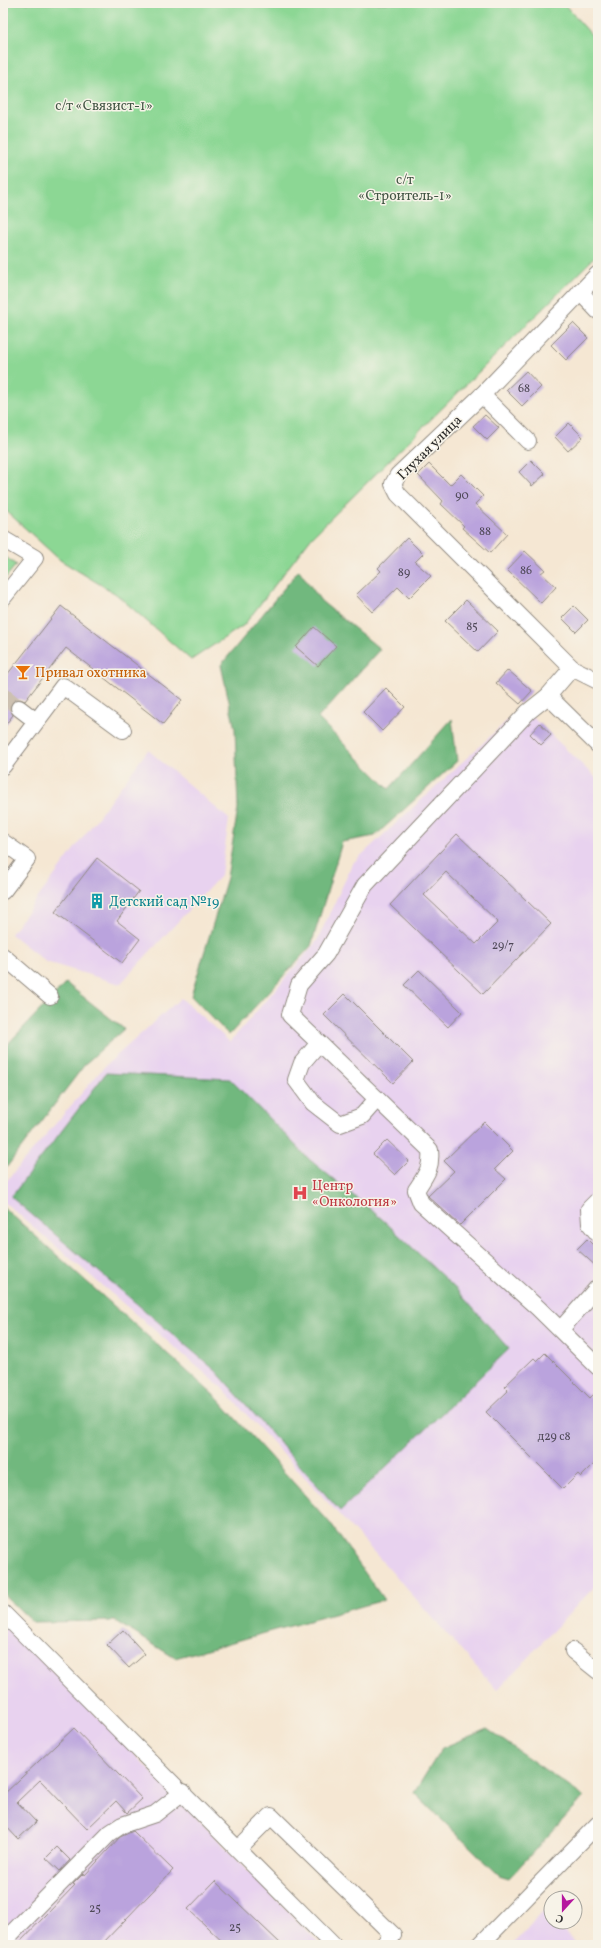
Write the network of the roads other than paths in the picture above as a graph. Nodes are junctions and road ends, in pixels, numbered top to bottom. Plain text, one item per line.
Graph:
1 (598, 274) edge
2 (580, 292) junction
3 (598, 310) edge
4 (482, 395) junction
5 (528, 441) dead end
6 (3, 539) edge
7 (3, 598) edge
8 (572, 668) junction
9 (598, 681) edge
10 (548, 696) junction
11 (19, 708) tunnel mouth
12 (36, 721) junction
13 (123, 730) dead end
14 (598, 745) edge
15 (3, 766) edge
16 (3, 842) edge
17 (3, 890) edge
18 (3, 956) edge
19 (50, 996) dead end
20 (319, 1043) junction
21 (377, 1099) junction
22 (598, 1200) edge
23 (598, 1234) edge
24 (598, 1287) edge
25 (561, 1329) junction
26 (598, 1367) edge
27 (3, 1613) edge
28 (573, 1651) dead end
29 (598, 1672) edge
30 (182, 1792) junction
31 (597, 1825) edge
32 (238, 1848) junction
33 (3, 1942) edge
34 (333, 1945) edge
35 (382, 1945) edge
36 (480, 1945) edge

1 - 2 street, Глухая улица
2 - 3 street
2 - 4 street, Глухая улица
4 - 5 street
4 - 8 street, Глухая улица
6 - 7 street
8 - 9 street, Глухая улица
8 - 10 street
10 - 14 street
10 - 20 street
11 - 12 street
12 - 13 street
12 - 15 street
16 - 17 street
18 - 19 street
20 - 21 street
20 - 21 street
21 - 25 street
22 - 23 street
24 - 25 street
25 - 26 street
27 - 30 street
28 - 29 street
30 - 32 street
30 - 33 street
31 - 36 street
32 - 34 street
32 - 35 street

